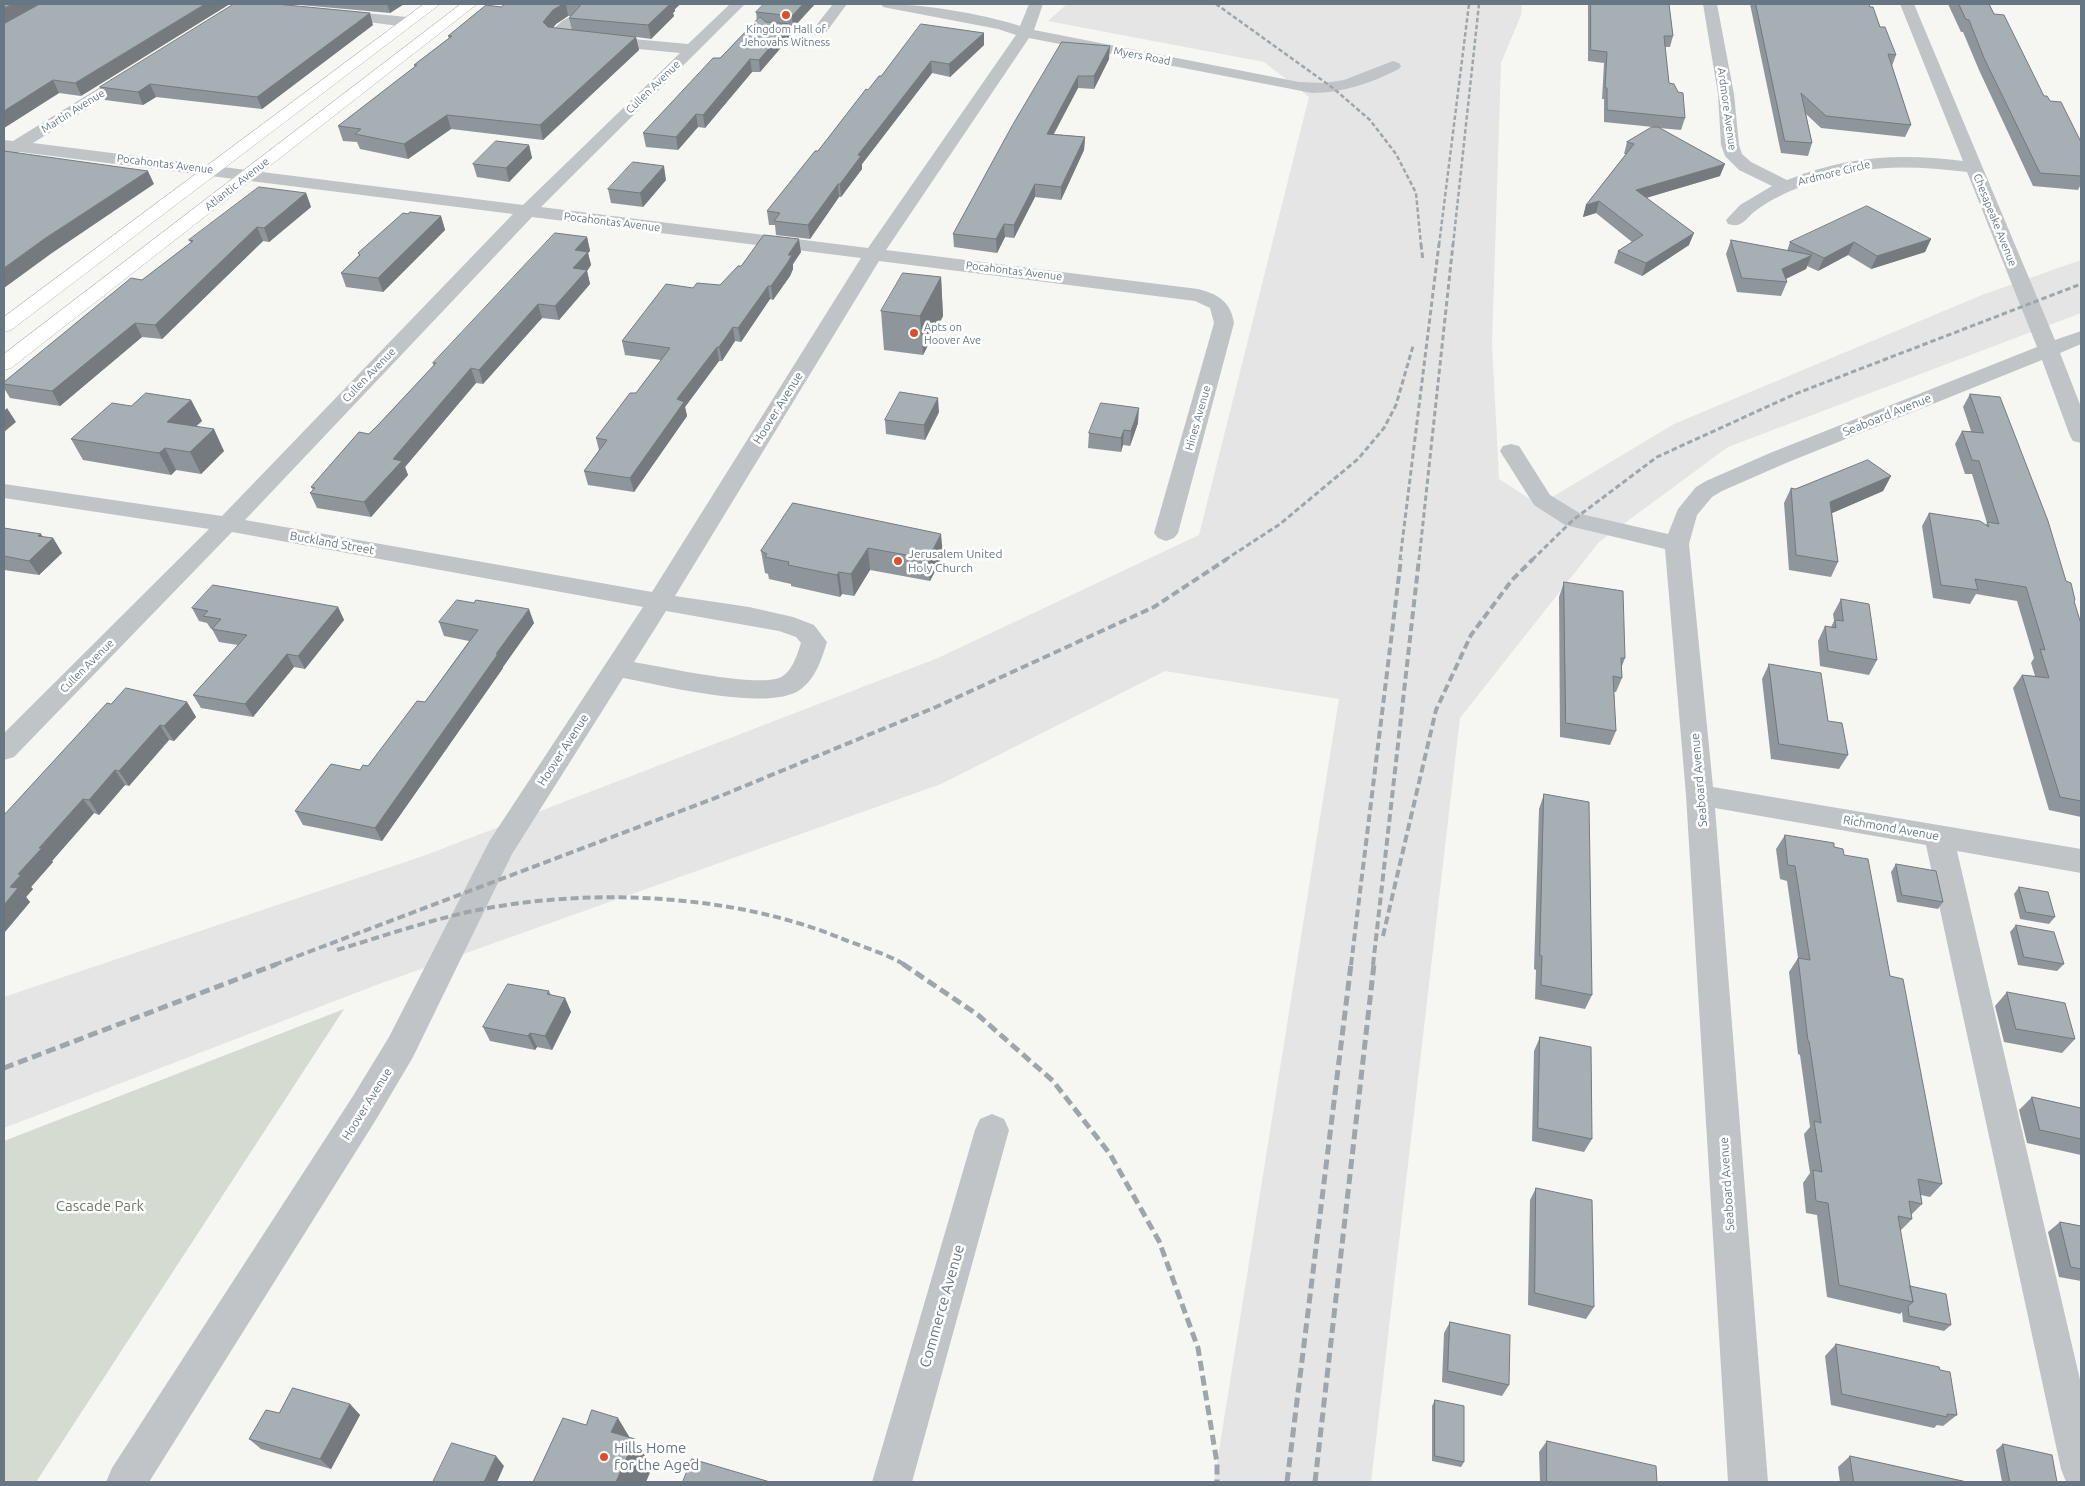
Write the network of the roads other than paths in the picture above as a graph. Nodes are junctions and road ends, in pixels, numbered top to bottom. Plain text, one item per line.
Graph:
1 (433, 4) edge
2 (470, 4) edge
3 (738, 4) edge
4 (840, 4) edge
5 (888, 4) edge
6 (1036, 4) edge
7 (1710, 4) edge
8 (1907, 4) edge
9 (319, 13) edge
10 (573, 20) edge
11 (407, 22) junction
12 (820, 32) dead end
13 (1025, 34) junction
14 (691, 49) junction
15 (150, 63) edge
16 (1393, 66) dead end
17 (8, 148) edge
18 (1974, 168) junction
19 (212, 170) junction
20 (249, 174) junction
21 (1785, 186) junction
22 (526, 212) junction
23 (1735, 220) dead end
24 (874, 253) junction
25 (1218, 304) joint
26 (4, 326) edge
27 (2081, 338) edge
28 (2049, 350) junction
29 (4, 364) edge
30 (2081, 436) edge
31 (1511, 451) dead end
32 (4, 491) edge
33 (227, 524) junction
34 (1166, 533) dead end
35 (1677, 544) junction
36 (659, 602) junction
37 (616, 668) junction
38 (4, 750) edge
39 (1700, 795) junction
40 (1939, 836) junction
41 (2081, 861) edge
42 (992, 1130) dead end
43 (2081, 1470) edge
44 (126, 1482) edge
45 (892, 1482) edge
46 (1748, 1482) edge

1 - 11 main road
2 - 20 main road, Atlantic Avenue
3 - 14 street, Cullen Avenue
4 - 12 street
5 - 13 street, Myers Road
6 - 13 street, Hoover Avenue
7 - 21 street, Ardmore Avenue
8 - 18 street, Chesapeake Avenue
9 - 11 street
10 - 14 street
11 - 19 main road
13 - 16 street, Myers Road
13 - 24 street, Hoover Avenue
14 - 22 street, Cullen Avenue
15 - 17 street, Martin Avenue
17 - 19 street, Pocahontas Avenue
18 - 21 street, Ardmore Circle
18 - 28 street, Chesapeake Avenue
19 - 20 street, Pocahontas Avenue
19 - 26 main road
20 - 22 street, Pocahontas Avenue
20 - 29 main road, Atlantic Avenue
21 - 23 street, Ardmore Circle
22 - 24 street, Pocahontas Avenue
22 - 33 street, Cullen Avenue
24 - 25 street, Pocahontas Avenue
24 - 36 street, Hoover Avenue
25 - 34 street, Hines Avenue
27 - 28 street, Seaboard Avenue
28 - 30 street, Chesapeake Avenue
28 - 35 street, Seaboard Avenue
31 - 35 street
32 - 33 street, Buckland Street
33 - 36 street, Buckland Street
33 - 38 street, Cullen Avenue
35 - 39 street, Seaboard Avenue
36 - 37 street, Hoover Avenue
36 - 37 street, Buckland Street
37 - 44 street, Hoover Avenue
39 - 40 street, Richmond Avenue
39 - 46 street, Seaboard Avenue
40 - 41 street, Richmond Avenue
40 - 43 street
42 - 45 street, Commerce Avenue

